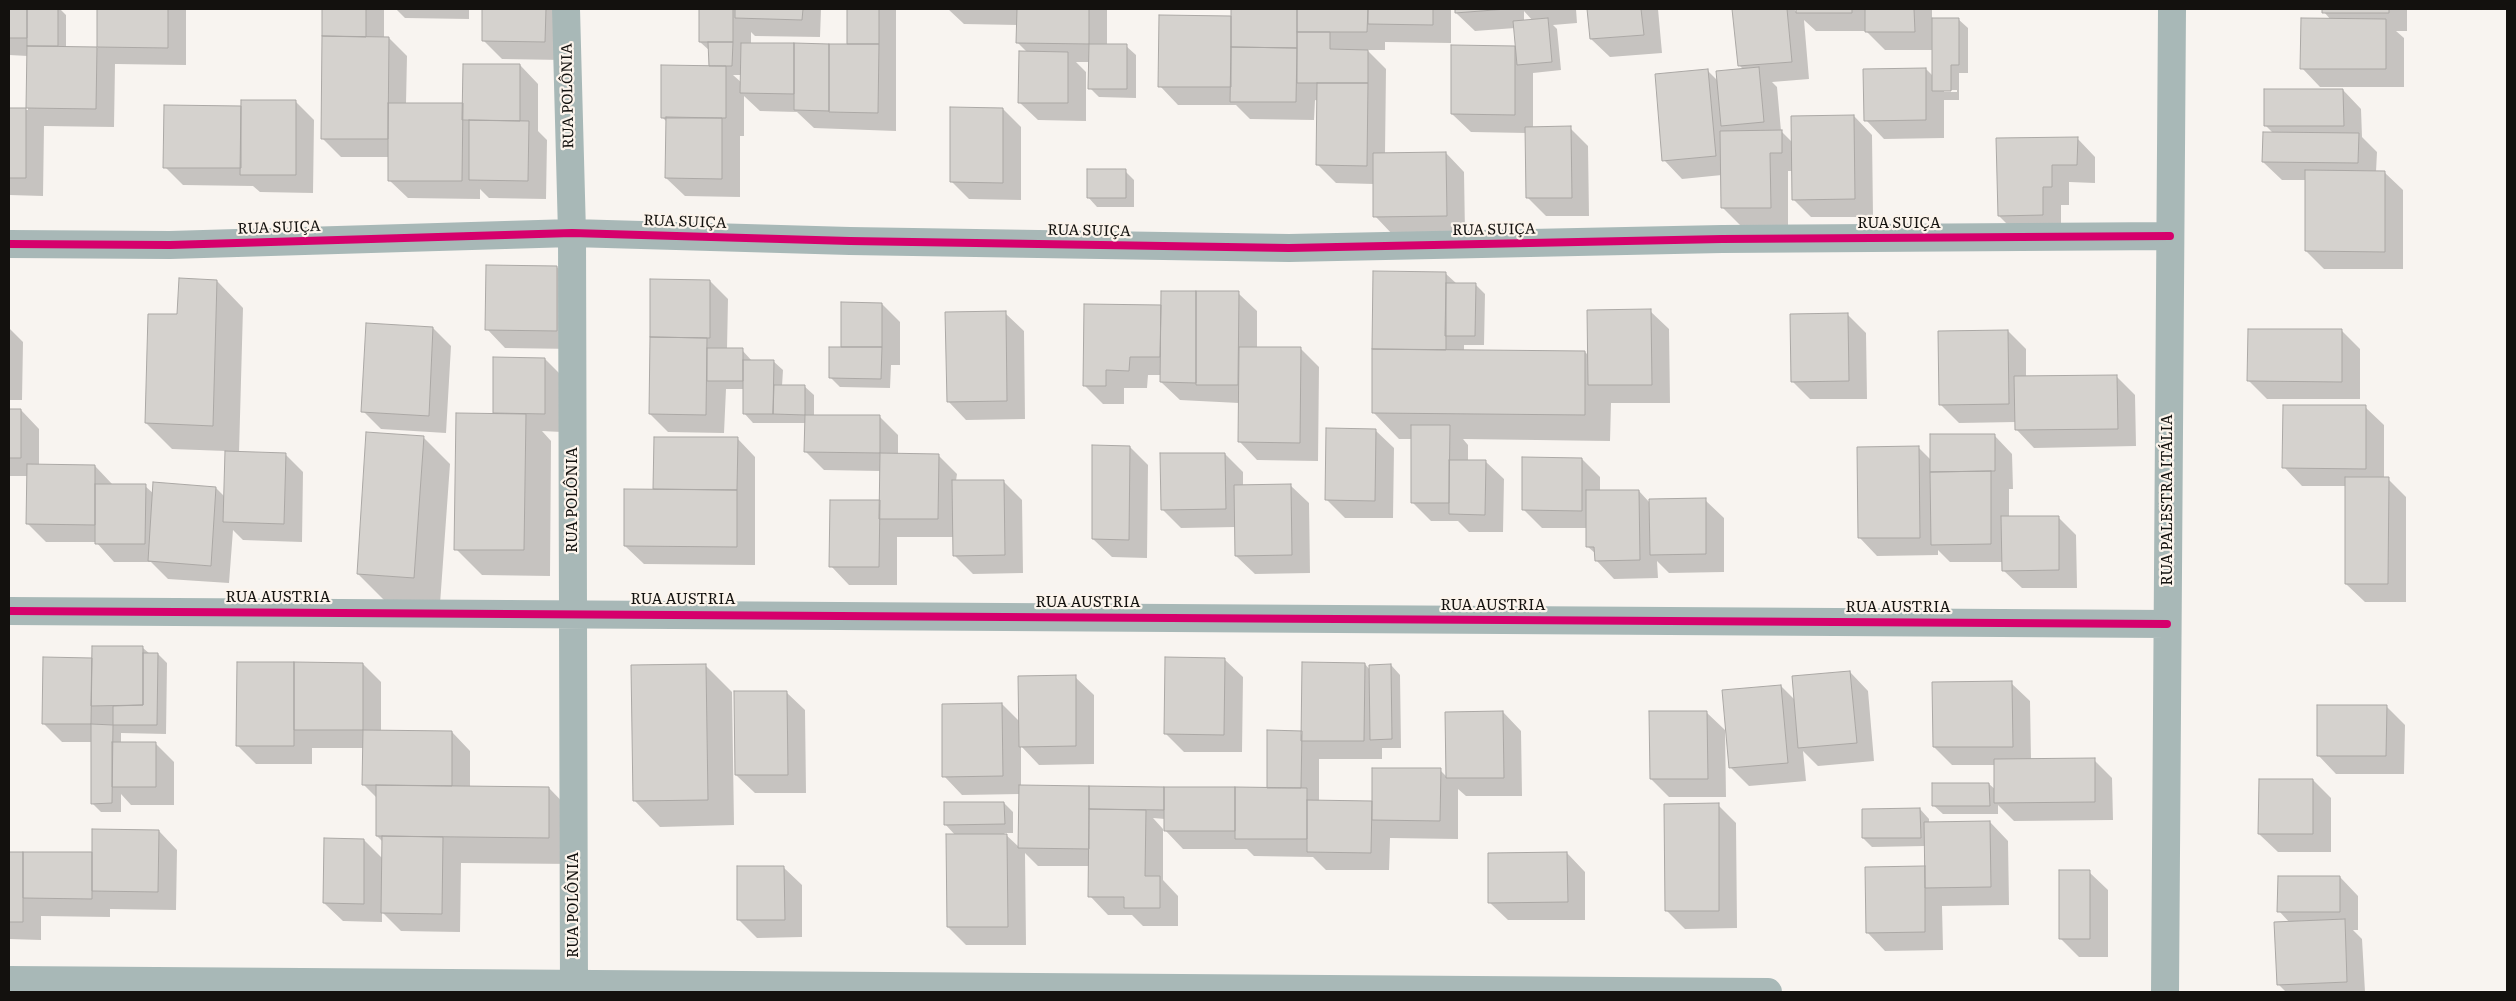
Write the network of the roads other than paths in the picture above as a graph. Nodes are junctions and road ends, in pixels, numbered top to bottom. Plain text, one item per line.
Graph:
1 (566, 9) edge
2 (2172, 9) edge
3 (572, 233) junction
4 (2170, 236) junction
5 (9, 244) edge
6 (9, 611) edge
7 (574, 613) junction
8 (2168, 624) junction
9 (9, 980) edge
10 (574, 989) edge
11 (1768, 992) edge
12 (2165, 992) edge

1 - 3 street, RUA POLÔNIA
2 - 4 street, RUA PALESTRA ITÁLIA
3 - 4 street, RUA SUIÇA
3 - 5 street, RUA SUIÇA
3 - 7 street, RUA POLÔNIA
4 - 8 street, RUA PALESTRA ITÁLIA
6 - 7 street, RUA AUSTRIA
7 - 8 street, RUA AUSTRIA
7 - 10 street, RUA POLÔNIA
8 - 12 street, RUA PALESTRA ITÁLIA
9 - 10 street
10 - 11 street

